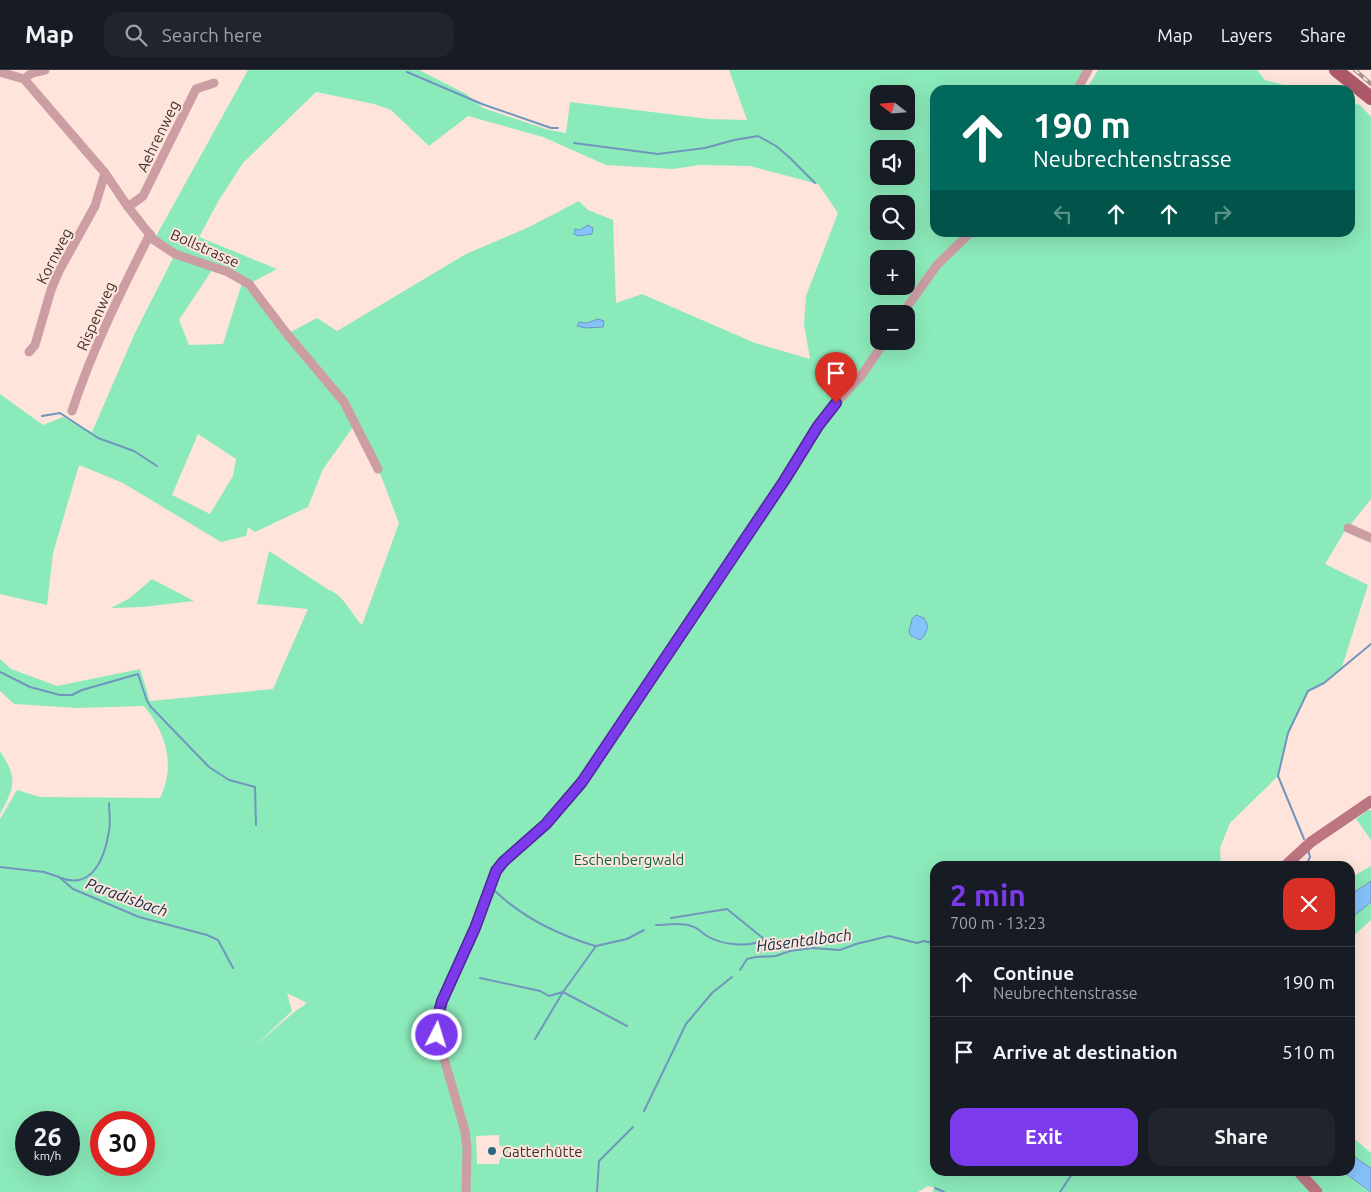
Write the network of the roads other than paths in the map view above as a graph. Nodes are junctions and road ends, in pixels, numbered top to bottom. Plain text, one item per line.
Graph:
1 (44, 70) edge
2 (1088, 70) edge
3 (1336, 70) edge
4 (0, 72) edge
5 (24, 79) junction
6 (214, 83) dead end
7 (1080, 85) edge
8 (1355, 85) edge
9 (1355, 85) edge
10 (1371, 98) edge
11 (105, 173) junction
12 (128, 207) junction
13 (150, 234) junction
14 (966, 237) edge
15 (908, 305) edge
16 (879, 350) edge
17 (29, 352) dead end
18 (72, 411) dead end
19 (378, 469) dead end
20 (1348, 528) dead end
21 (1371, 538) edge
22 (1371, 801) edge
23 (1290, 861) edge
24 (1303, 1176) edge
25 (466, 1192) edge
26 (1318, 1192) edge

1 - 5 street
2 - 7 street
3 - 8 main road
4 - 5 street
5 - 11 street, Bollstrasse
6 - 12 street, Aehrenweg
9 - 10 main road
11 - 12 street, Bollstrasse
11 - 17 street, Kornweg
12 - 13 street, Bollstrasse
13 - 18 street, Rispenweg
13 - 19 street, Bollstrasse
14 - 15 street
16 - 25 street
20 - 21 street
22 - 23 street
24 - 26 street

